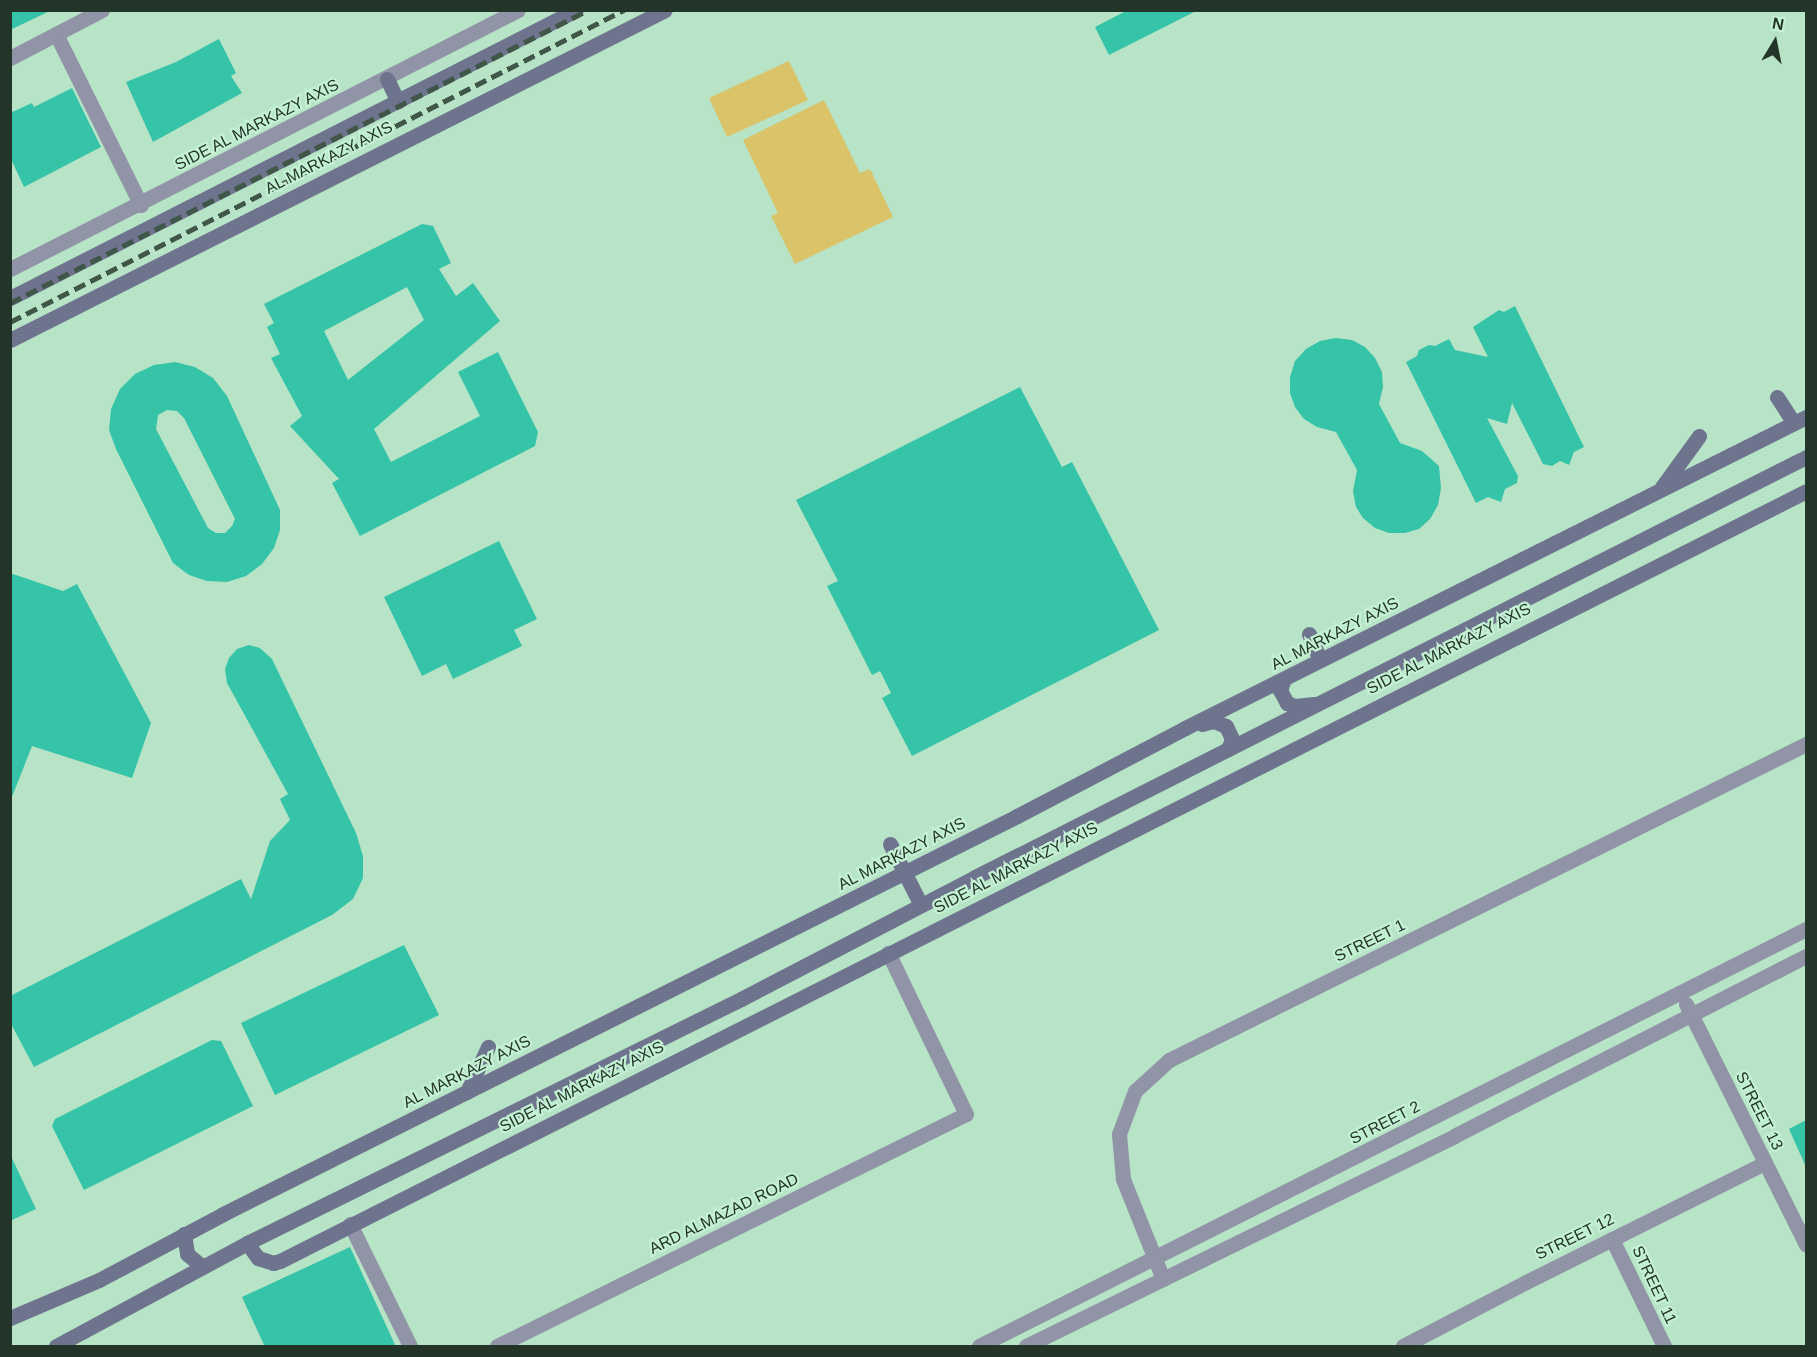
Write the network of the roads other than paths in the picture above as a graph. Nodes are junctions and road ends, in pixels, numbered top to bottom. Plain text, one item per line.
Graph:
1 (102, 10) edge
2 (518, 10) edge
3 (576, 10) edge
4 (665, 10) edge
5 (56, 34) junction
6 (10, 58) edge
7 (387, 79) junction
8 (398, 102) junction
9 (141, 205) junction
10 (10, 269) edge
11 (10, 298) edge
12 (10, 340) edge
13 (1777, 397) dead end
14 (1800, 420) edge
15 (1699, 436) dead end
16 (1806, 457) edge
17 (1660, 490) junction
18 (1806, 491) edge
19 (1309, 634) dead end
20 (1320, 660) junction
21 (1284, 680) junction
22 (1326, 702) junction
23 (1185, 728) junction
24 (1806, 744) edge
25 (1228, 749) junction
26 (890, 844) dead end
27 (903, 873) junction
28 (921, 905) junction
29 (1806, 929) edge
30 (888, 953) junction
31 (1806, 956) edge
32 (1680, 993) junction
33 (730, 1005) junction
34 (1690, 1013) junction
35 (725, 1035) junction
36 (488, 1047) dead end
37 (467, 1092) junction
38 (1765, 1163) junction
39 (350, 1224) junction
40 (184, 1234) junction
41 (1612, 1239) junction
42 (247, 1243) junction
43 (1806, 1245) edge
44 (1155, 1259) junction
45 (202, 1266) junction
46 (1163, 1279) junction
47 (10, 1318) edge
48 (1004, 1341) edge
49 (985, 1345) edge
50 (56, 1347) edge
51 (410, 1347) edge
52 (497, 1347) edge
53 (1026, 1347) edge
54 (1403, 1347) edge
55 (1664, 1347) edge

1 - 5 street
2 - 7 street, SIDE AL MARKAZY AXIS
3 - 8 main road, AL MARKAZY AXIS
4 - 12 main road, AL MARKAZY AXIS
5 - 6 street
5 - 9 street
7 - 8 main road
7 - 9 street, SIDE AL MARKAZY AXIS
8 - 11 main road, AL MARKAZY AXIS
9 - 10 street, SIDE AL MARKAZY AXIS
13 - 14 main road
14 - 17 main road, AL MARKAZY AXIS
15 - 17 main road
16 - 22 main road
17 - 20 main road, AL MARKAZY AXIS
18 - 30 main road, SIDE AL MARKAZY AXIS
19 - 20 main road
20 - 21 main road, AL MARKAZY AXIS
21 - 22 main road
21 - 23 main road, AL MARKAZY AXIS
22 - 25 main road
23 - 25 main road
23 - 27 main road, AL MARKAZY AXIS
24 - 44 street, STREET 1
25 - 28 main road
26 - 27 main road
27 - 28 main road
27 - 37 main road, AL MARKAZY AXIS
28 - 33 main road
29 - 32 street, STREET 2
30 - 35 main road, SIDE AL MARKAZY AXIS
30 - 52 street, ARD ALMAZAD ROAD
31 - 34 street
32 - 34 street, STREET 13
32 - 44 street, STREET 2
33 - 35 main road
33 - 42 main road
34 - 38 street, STREET 13
34 - 46 street
35 - 39 main road, SIDE AL MARKAZY AXIS
36 - 37 main road
37 - 40 main road, AL MARKAZY AXIS
38 - 41 street, STREET 12
38 - 43 street, STREET 13
39 - 42 main road, SIDE AL MARKAZY AXIS
39 - 51 street
40 - 45 main road
40 - 47 main road, AL MARKAZY AXIS
41 - 54 street, STREET 12
41 - 55 street, STREET 11
42 - 45 main road
44 - 46 street, STREET 1
44 - 48 street, STREET 2
45 - 50 main road
46 - 53 street
48 - 49 street, STREET 2

